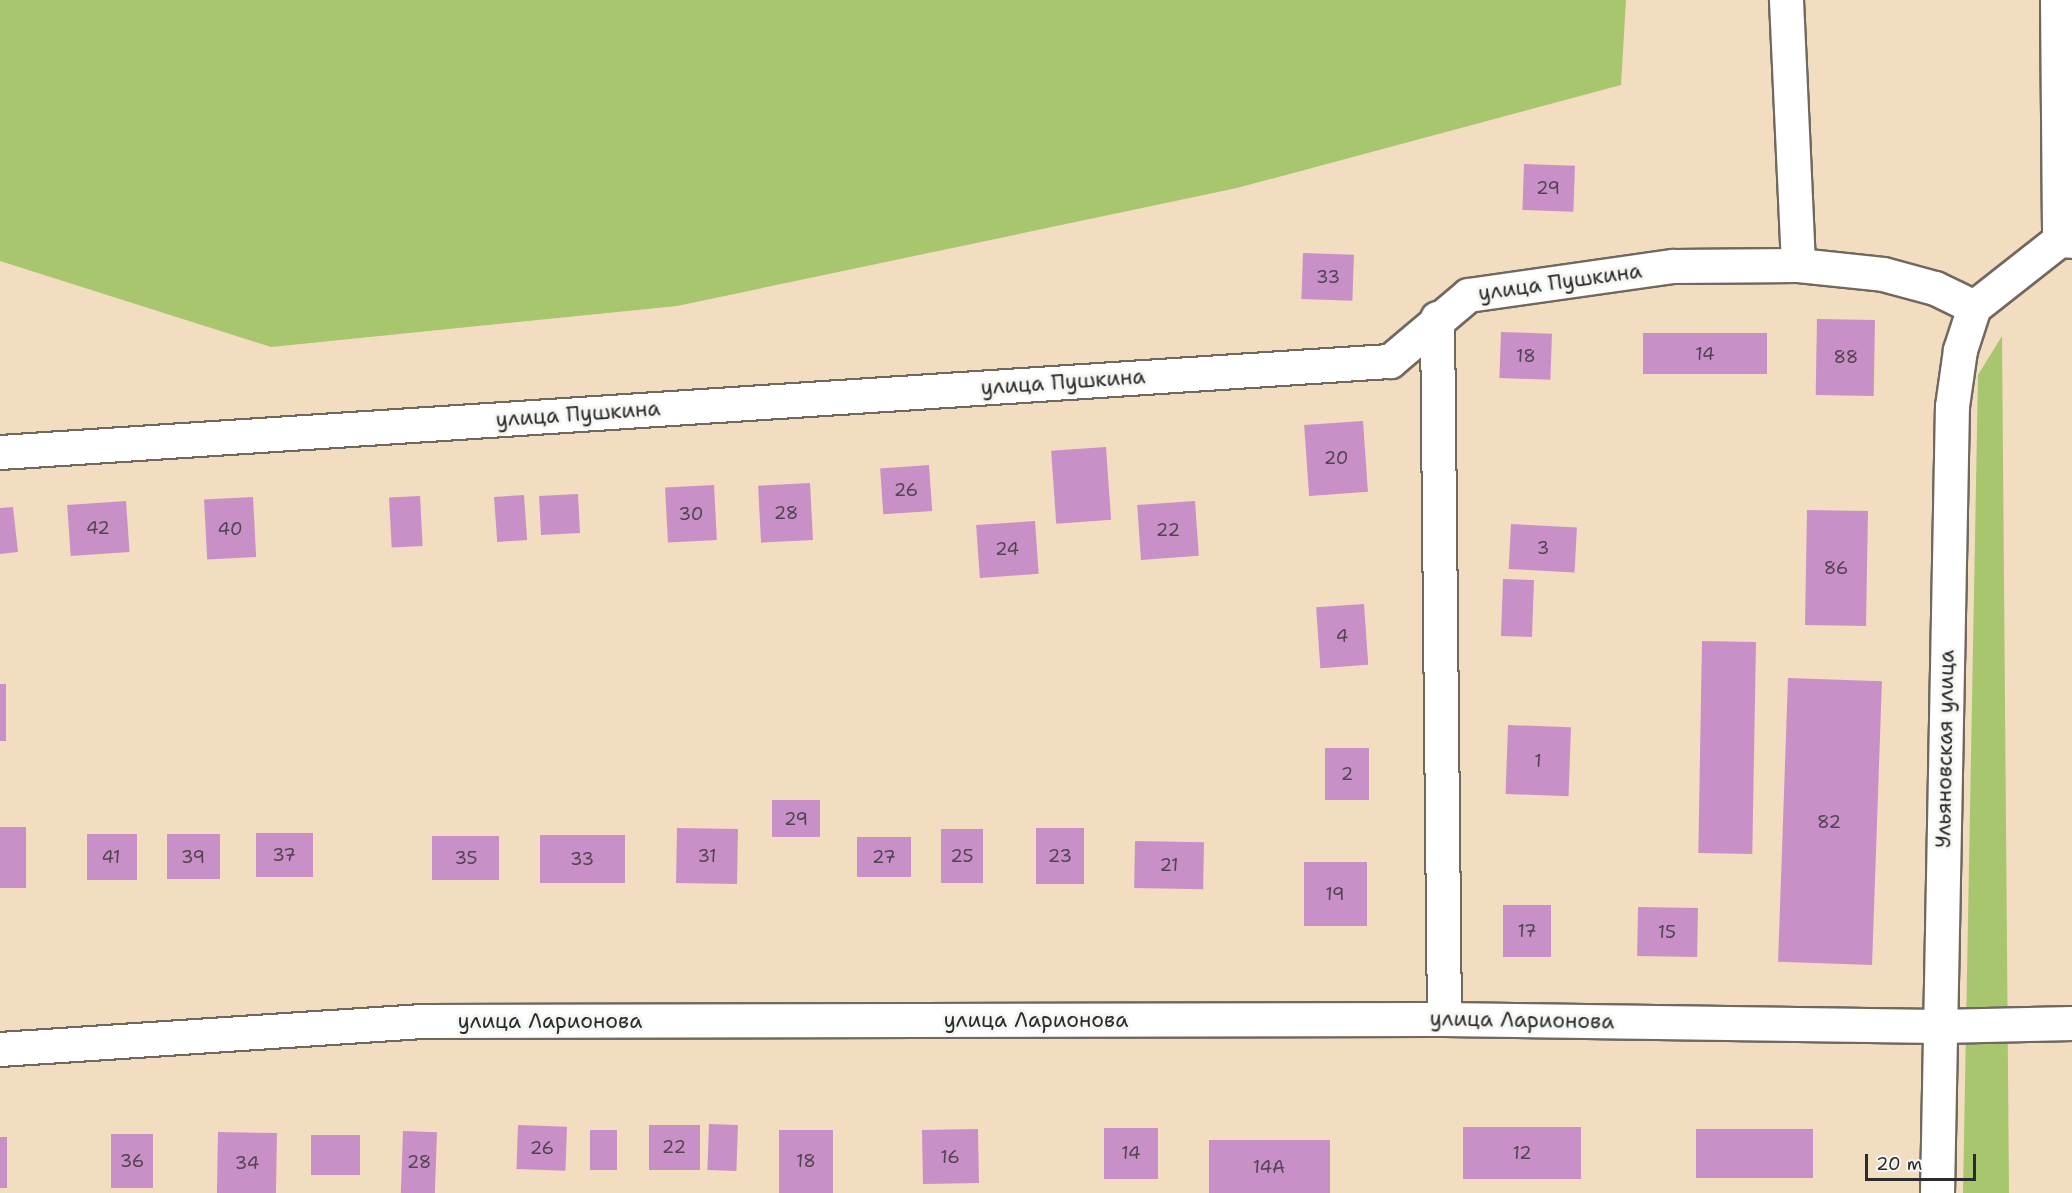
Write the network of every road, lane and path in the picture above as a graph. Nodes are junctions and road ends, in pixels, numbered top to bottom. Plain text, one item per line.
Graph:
1 (1786, 0) edge
2 (2057, 0) edge
3 (2065, 144) edge
4 (2066, 241) edge
5 (1798, 265) junction
6 (1974, 307) junction
7 (1437, 318) junction
8 (0, 452) edge
9 (1444, 1019) junction
10 (2072, 1023) edge
11 (1939, 1026) junction
12 (0, 1048) edge
13 (1936, 1193) edge

1 - 5 street
2 - 3 street
3 - 4 street
4 - 6 street
5 - 6 street, улица Пушкина
5 - 7 street, улица Пушкина
6 - 11 street, Ульяновская улица
7 - 8 street, улица Пушкина
7 - 9 street
9 - 11 street, улица Ларионова
9 - 12 street, улица Ларионова
10 - 11 street, улица Ларионова
11 - 13 street, Ульяновская улица

